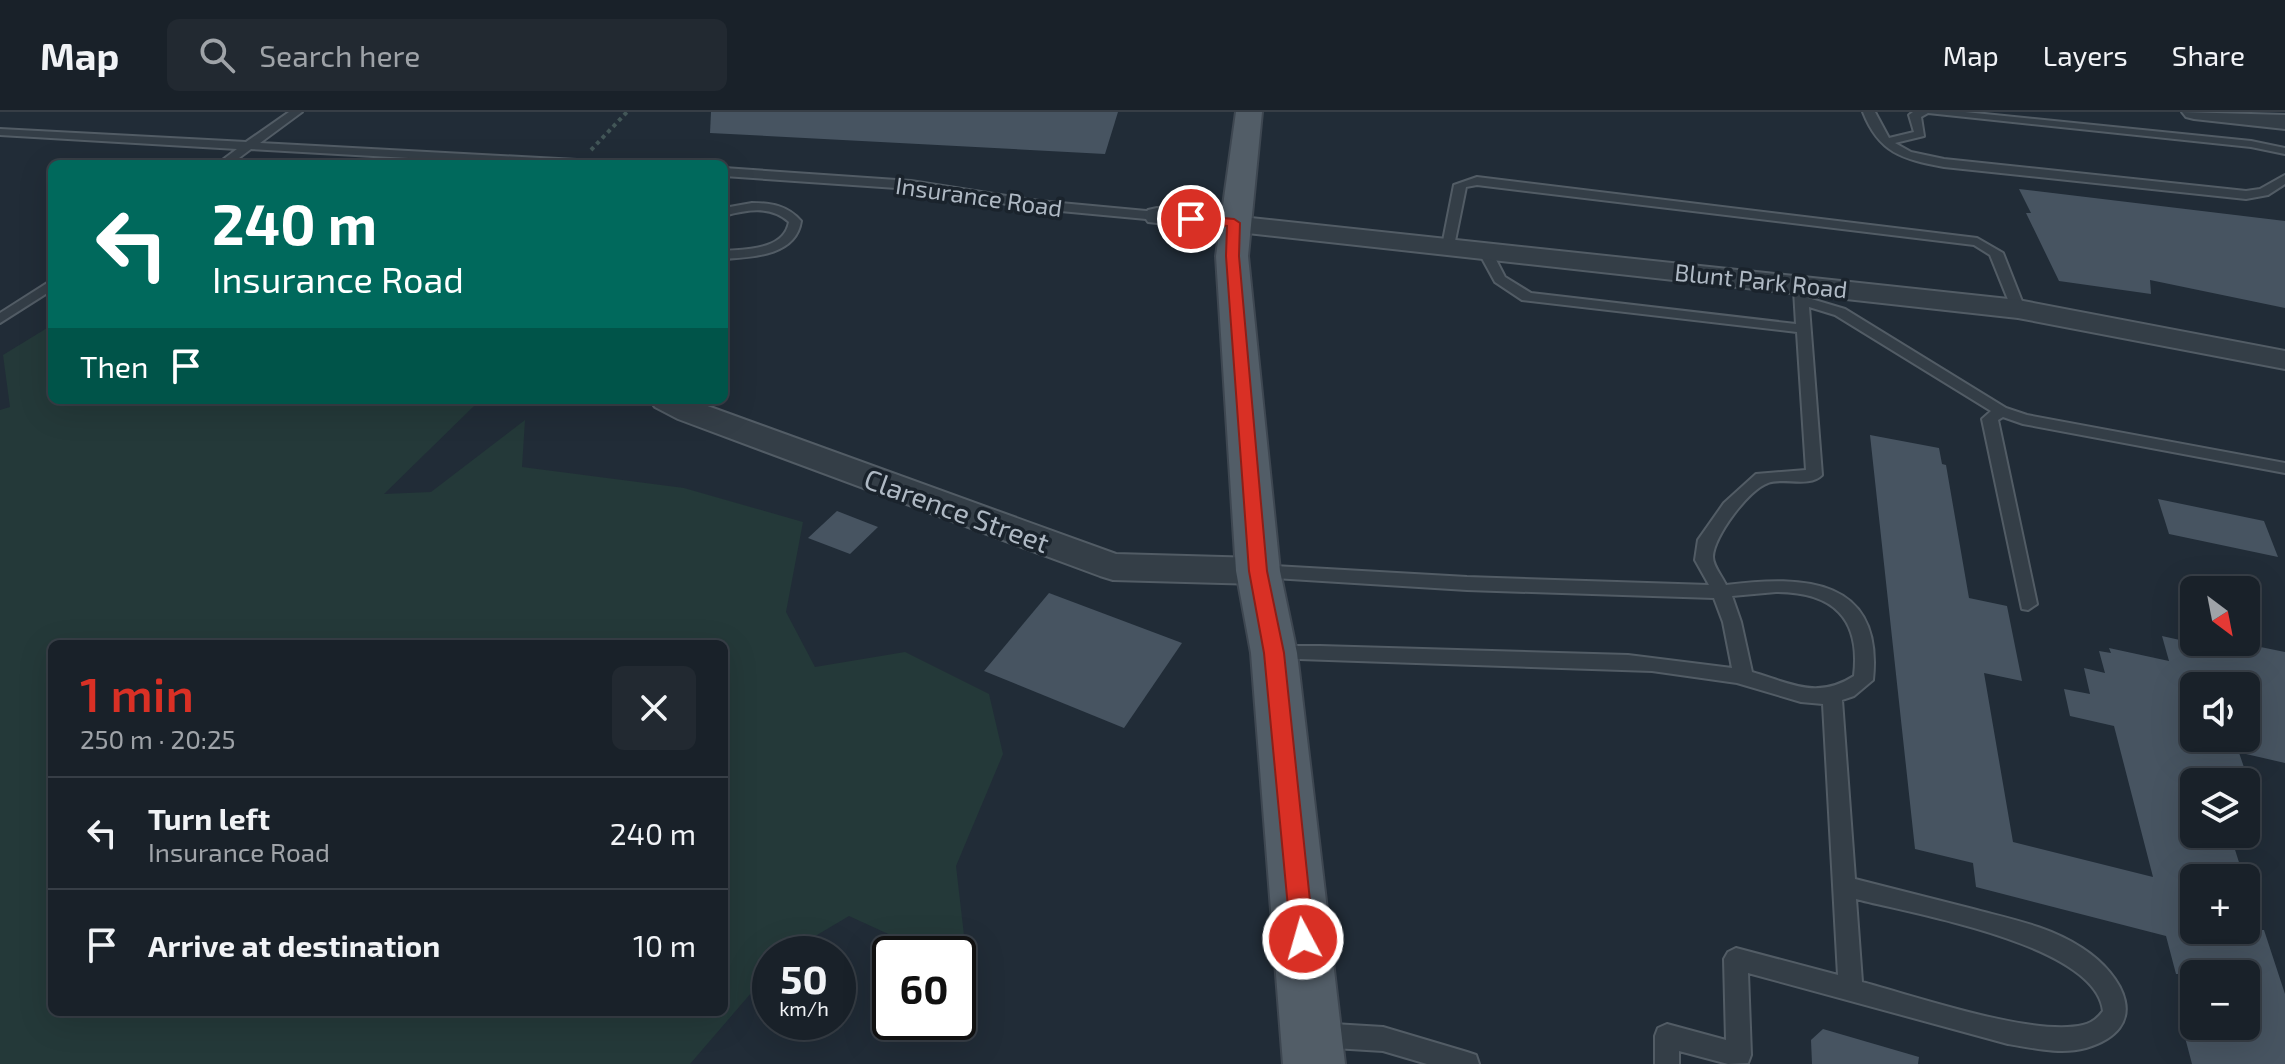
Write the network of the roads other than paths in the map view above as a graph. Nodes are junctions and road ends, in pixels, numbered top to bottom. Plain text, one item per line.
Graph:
1 (296, 112) edge
2 (1249, 112) edge
3 (1869, 112) edge
4 (1923, 112) edge
5 (1932, 112) edge
6 (2194, 112) edge
7 (2285, 122) edge
8 (0, 132) edge
9 (1884, 142) junction
10 (251, 144) junction
11 (2285, 151) edge
12 (229, 160) edge
13 (512, 160) edge
14 (728, 172) edge
15 (2285, 179) edge
16 (728, 211) edge
17 (1157, 216) joint
18 (1234, 223) junction
19 (1448, 246) junction
20 (1485, 251) junction
21 (728, 254) edge
22 (48, 287) edge
23 (1801, 292) junction
24 (2018, 309) junction
25 (0, 319) edge
26 (1805, 329) junction
27 (2285, 360) edge
28 (675, 404) edge
29 (2001, 411) junction
30 (2285, 468) edge
31 (1258, 571) junction
32 (1721, 591) junction
33 (2028, 604) dead end
34 (1274, 653) junction
35 (1743, 677) junction
36 (1832, 697) junction
37 (1844, 886) junction
38 (1851, 991) junction
39 (1313, 1050) edge
40 (1467, 1064) edge
41 (1667, 1064) edge

1 - 10 lane
2 - 18 main road
3 - 9 lane
4 - 9 lane
5 - 11 lane
6 - 7 street
8 - 10 lane
9 - 15 lane
10 - 12 lane
10 - 13 lane
14 - 17 lane, Insurance Road
16 - 21 lane
17 - 18 street, Insurance Road
18 - 19 street, Blunt Park Road
18 - 31 main road
19 - 20 street, Blunt Park Road
19 - 24 lane
20 - 23 street, Blunt Park Road
20 - 26 lane
22 - 25 lane
23 - 24 street, Blunt Park Road
23 - 26 lane
23 - 29 lane
24 - 27 street, Blunt Park Road
26 - 32 lane
28 - 31 street, Clarence Street
29 - 30 lane
29 - 33 lane
31 - 32 lane
31 - 34 main road
32 - 35 lane
32 - 36 lane
34 - 35 lane
34 - 39 main road
35 - 36 lane
36 - 37 lane
37 - 38 lane
37 - 38 lane
38 - 41 lane
39 - 40 lane

